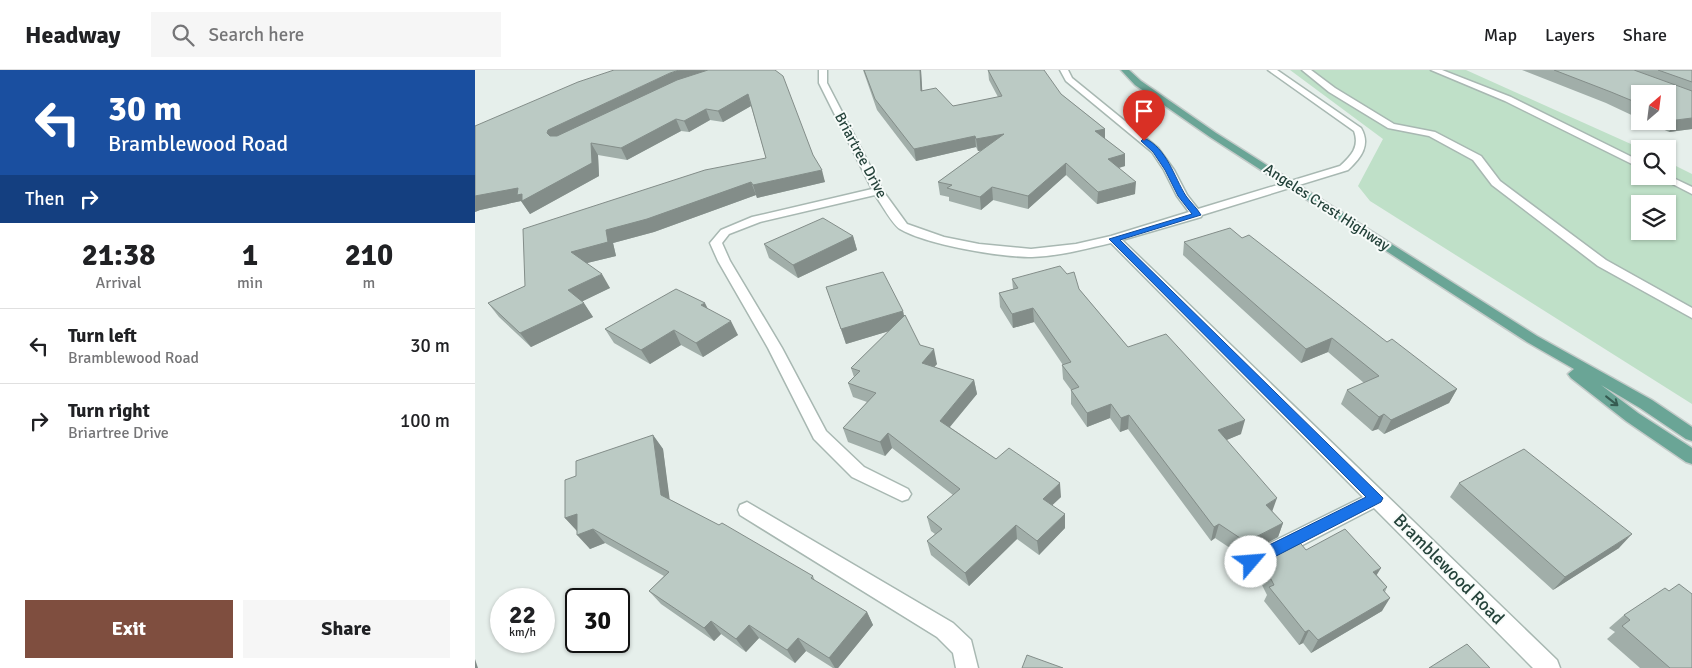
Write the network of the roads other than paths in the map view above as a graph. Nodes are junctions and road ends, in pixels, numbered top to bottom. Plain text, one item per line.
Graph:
1 (823, 70) edge
2 (1064, 70) edge
3 (1125, 70) edge
4 (1272, 70) edge
5 (1306, 70) edge
6 (1435, 70) edge
7 (1631, 161) edge
8 (1676, 182) edge
9 (1293, 184) junction
10 (1692, 190) edge
11 (878, 191) junction
12 (1197, 215) junction
13 (1114, 239) junction
14 (1692, 314) edge
15 (1532, 339) junction
16 (1692, 434) edge
17 (1692, 457) edge
18 (902, 494) dead end
19 (1377, 498) junction
20 (747, 510) dead end
21 (1251, 562) dead end
22 (967, 668) edge
23 (1549, 668) edge

1 - 11 street, Briartree Drive
2 - 12 street
3 - 9 main road, Angeles Crest Highway
4 - 9 street, Briartree Drive
5 - 14 street
6 - 7 street
8 - 10 street
9 - 12 street, Briartree Drive
9 - 15 main road, Angeles Crest Highway
11 - 13 street, Briartree Drive
11 - 18 street
12 - 13 street, Briartree Drive
13 - 19 street, Bramblewood Road
15 - 16 main road, Angeles Crest Highway
15 -> 17 main road, Angeles Crest Highway
19 - 21 street
19 - 23 street, Bramblewood Road
20 - 22 street

